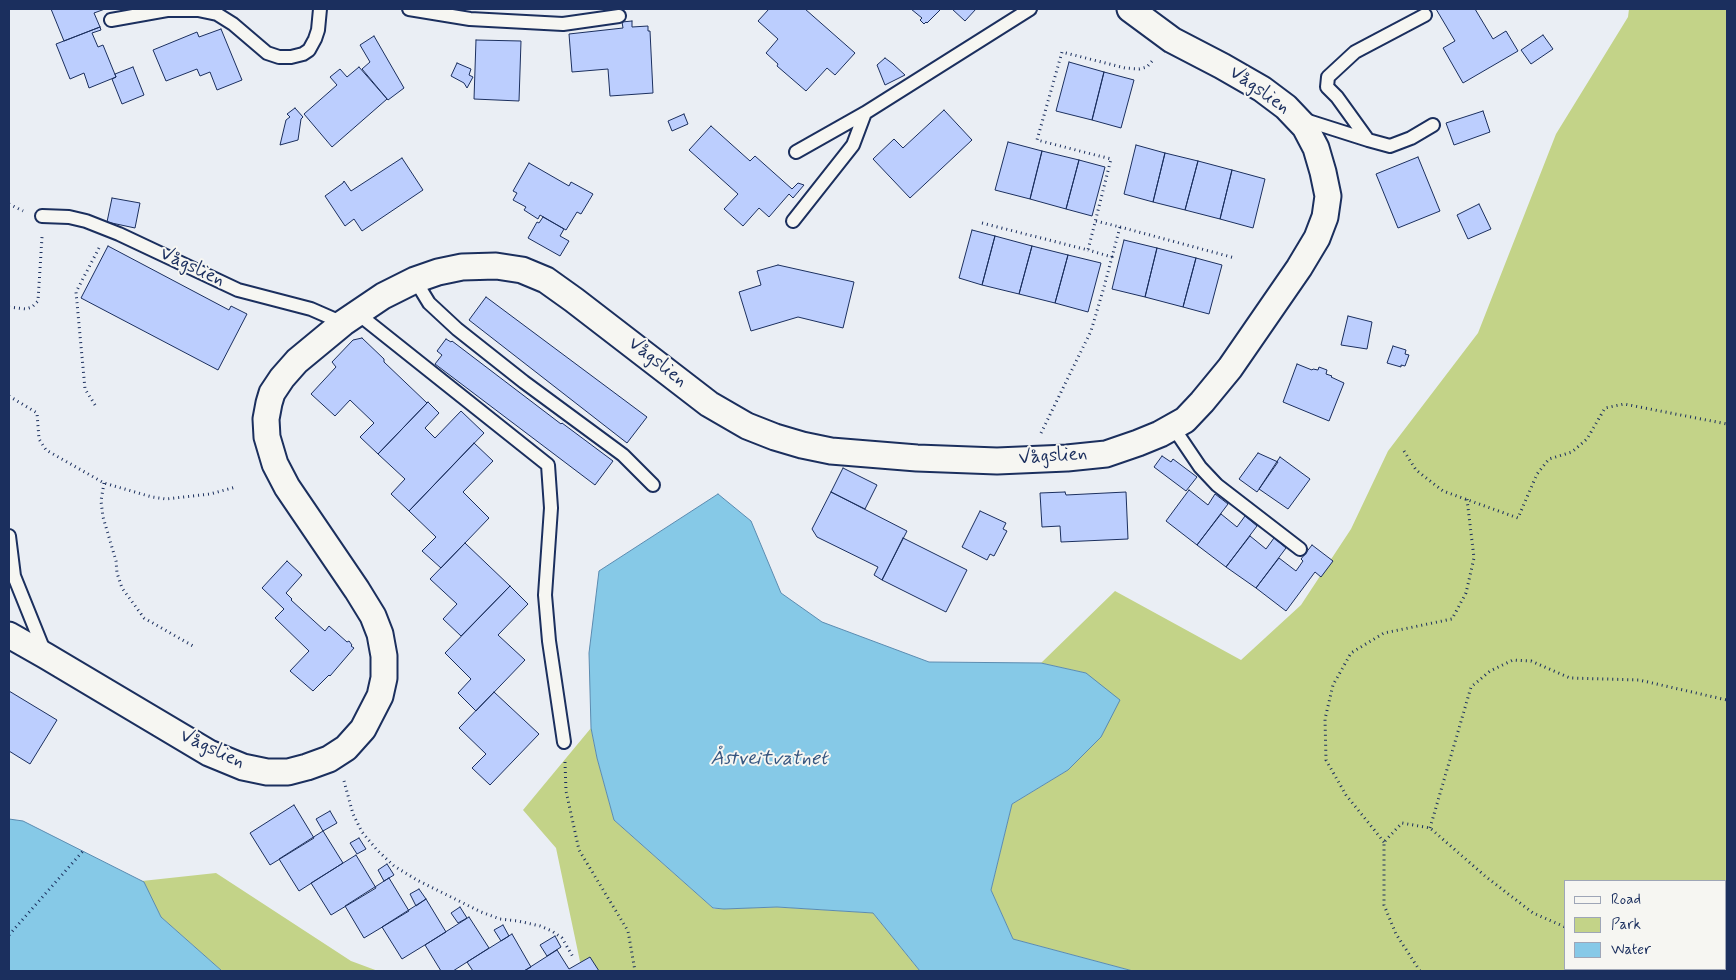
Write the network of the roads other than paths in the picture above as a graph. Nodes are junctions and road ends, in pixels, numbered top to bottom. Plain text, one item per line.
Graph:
1 (320, 9) edge
2 (409, 9) edge
3 (1030, 9) edge
4 (1130, 9) edge
5 (1425, 15) dead end
6 (619, 16) dead end
7 (111, 20) dead end
8 (865, 113) junction
9 (1295, 116) junction
10 (1433, 125) dead end
11 (1368, 140) junction
12 (796, 152) dead end
13 (42, 216) dead end
14 (793, 221) dead end
15 (415, 280) junction
16 (350, 318) junction
17 (1173, 427) junction
18 (653, 485) dead end
19 (9, 536) edge
20 (1300, 550) dead end
21 (9, 636) edge
22 (46, 656) junction
23 (564, 742) road end

1 - 7 lane
2 - 6 lane
3 - 8 lane
4 - 9 street, Vågslien
5 - 11 lane
8 - 12 lane
8 - 14 lane
9 - 11 lane
9 - 17 street, Vågslien
10 - 11 lane
13 - 16 lane, Vågslien
15 - 16 street, Vågslien
15 - 17 street, Vågslien
15 - 18 lane
16 - 22 street, Vågslien
16 - 23 lane
17 - 20 lane
19 - 22 lane
21 - 22 street, Vågslien

